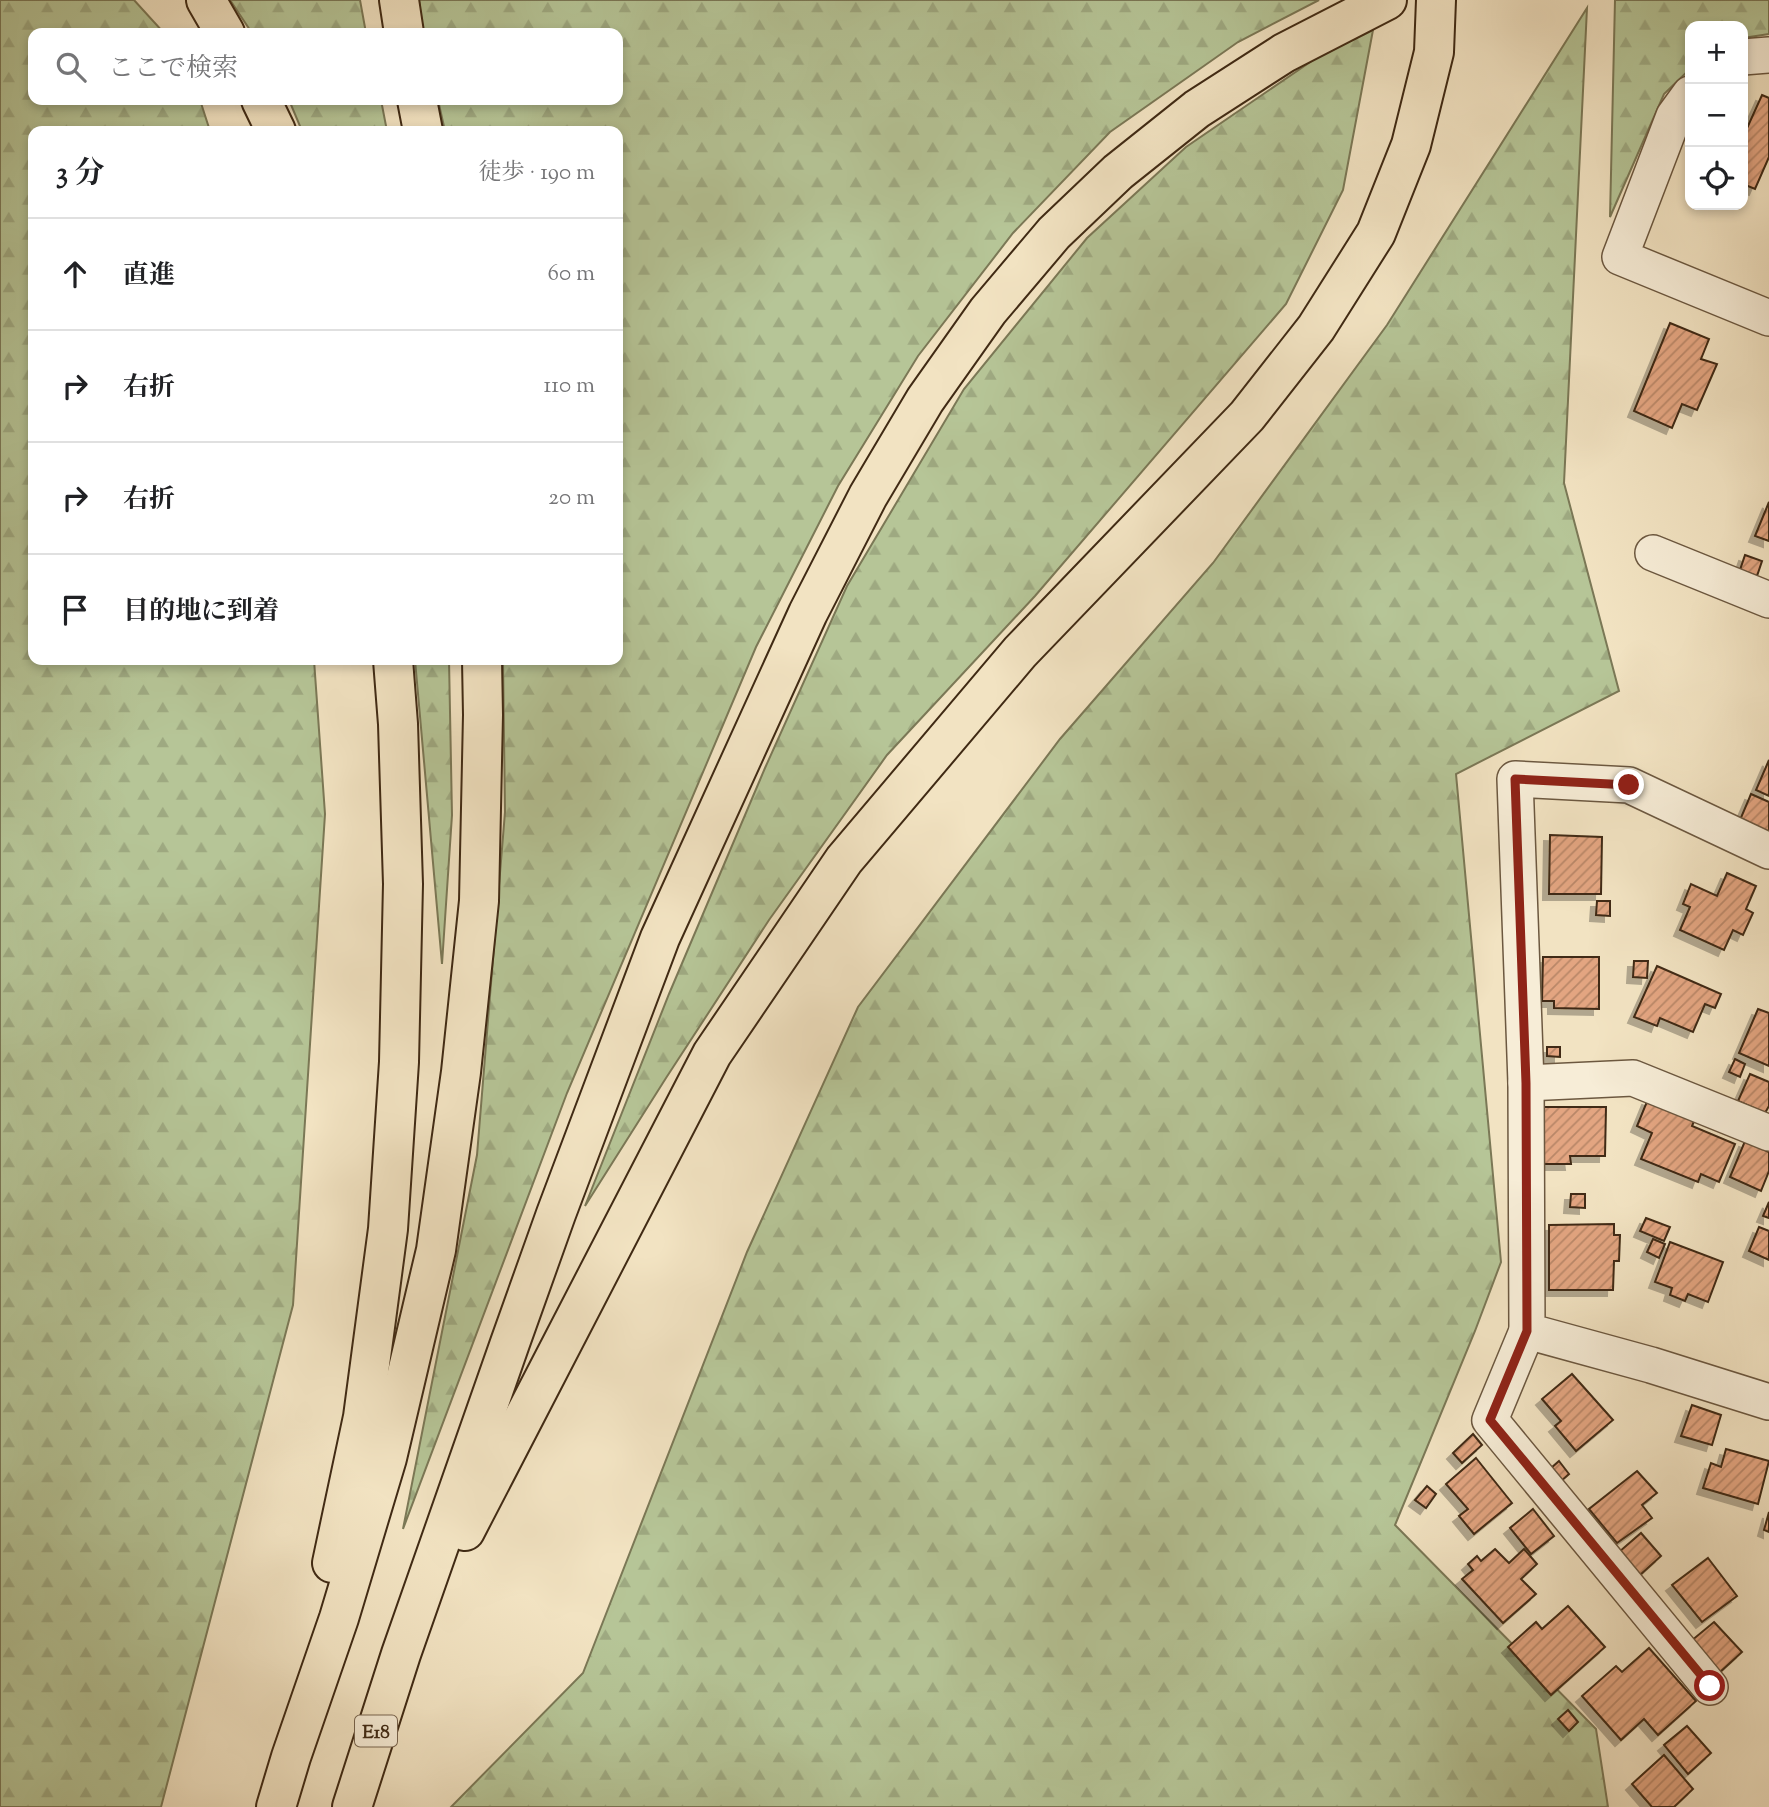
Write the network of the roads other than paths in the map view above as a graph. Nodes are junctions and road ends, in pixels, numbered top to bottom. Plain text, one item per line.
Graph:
1 (206, 0) edge
2 (399, 0) edge
3 (1387, 0) edge
4 (1436, 0) edge
5 (222, 28) edge
6 (403, 28) edge
7 (1685, 101) edge
8 (263, 105) edge
9 (418, 105) edge
10 (274, 126) edge
11 (422, 126) edge
12 (1769, 318) edge
13 (1653, 553) dead end
14 (1769, 600) edge
15 (393, 665) edge
16 (482, 665) edge
17 (1769, 851) edge
18 (1526, 1083) junction
19 (1769, 1132) edge
20 (1527, 1331) junction
21 (1769, 1402) edge
22 (401, 1654) junction
23 (1710, 1686) dead end
24 (291, 1757) junction
25 (276, 1807) edge
26 (352, 1807) edge

1 - 5 highway
2 - 6 highway
3 - 22 highway
4 - 22 highway
7 - 12 street
8 - 10 highway
9 - 11 highway
13 - 14 street
15 - 24 highway
16 - 24 highway
17 - 18 street
18 - 19 street
18 - 20 street
20 - 21 street
20 - 23 street
22 - 26 highway, E18
24 - 25 highway

